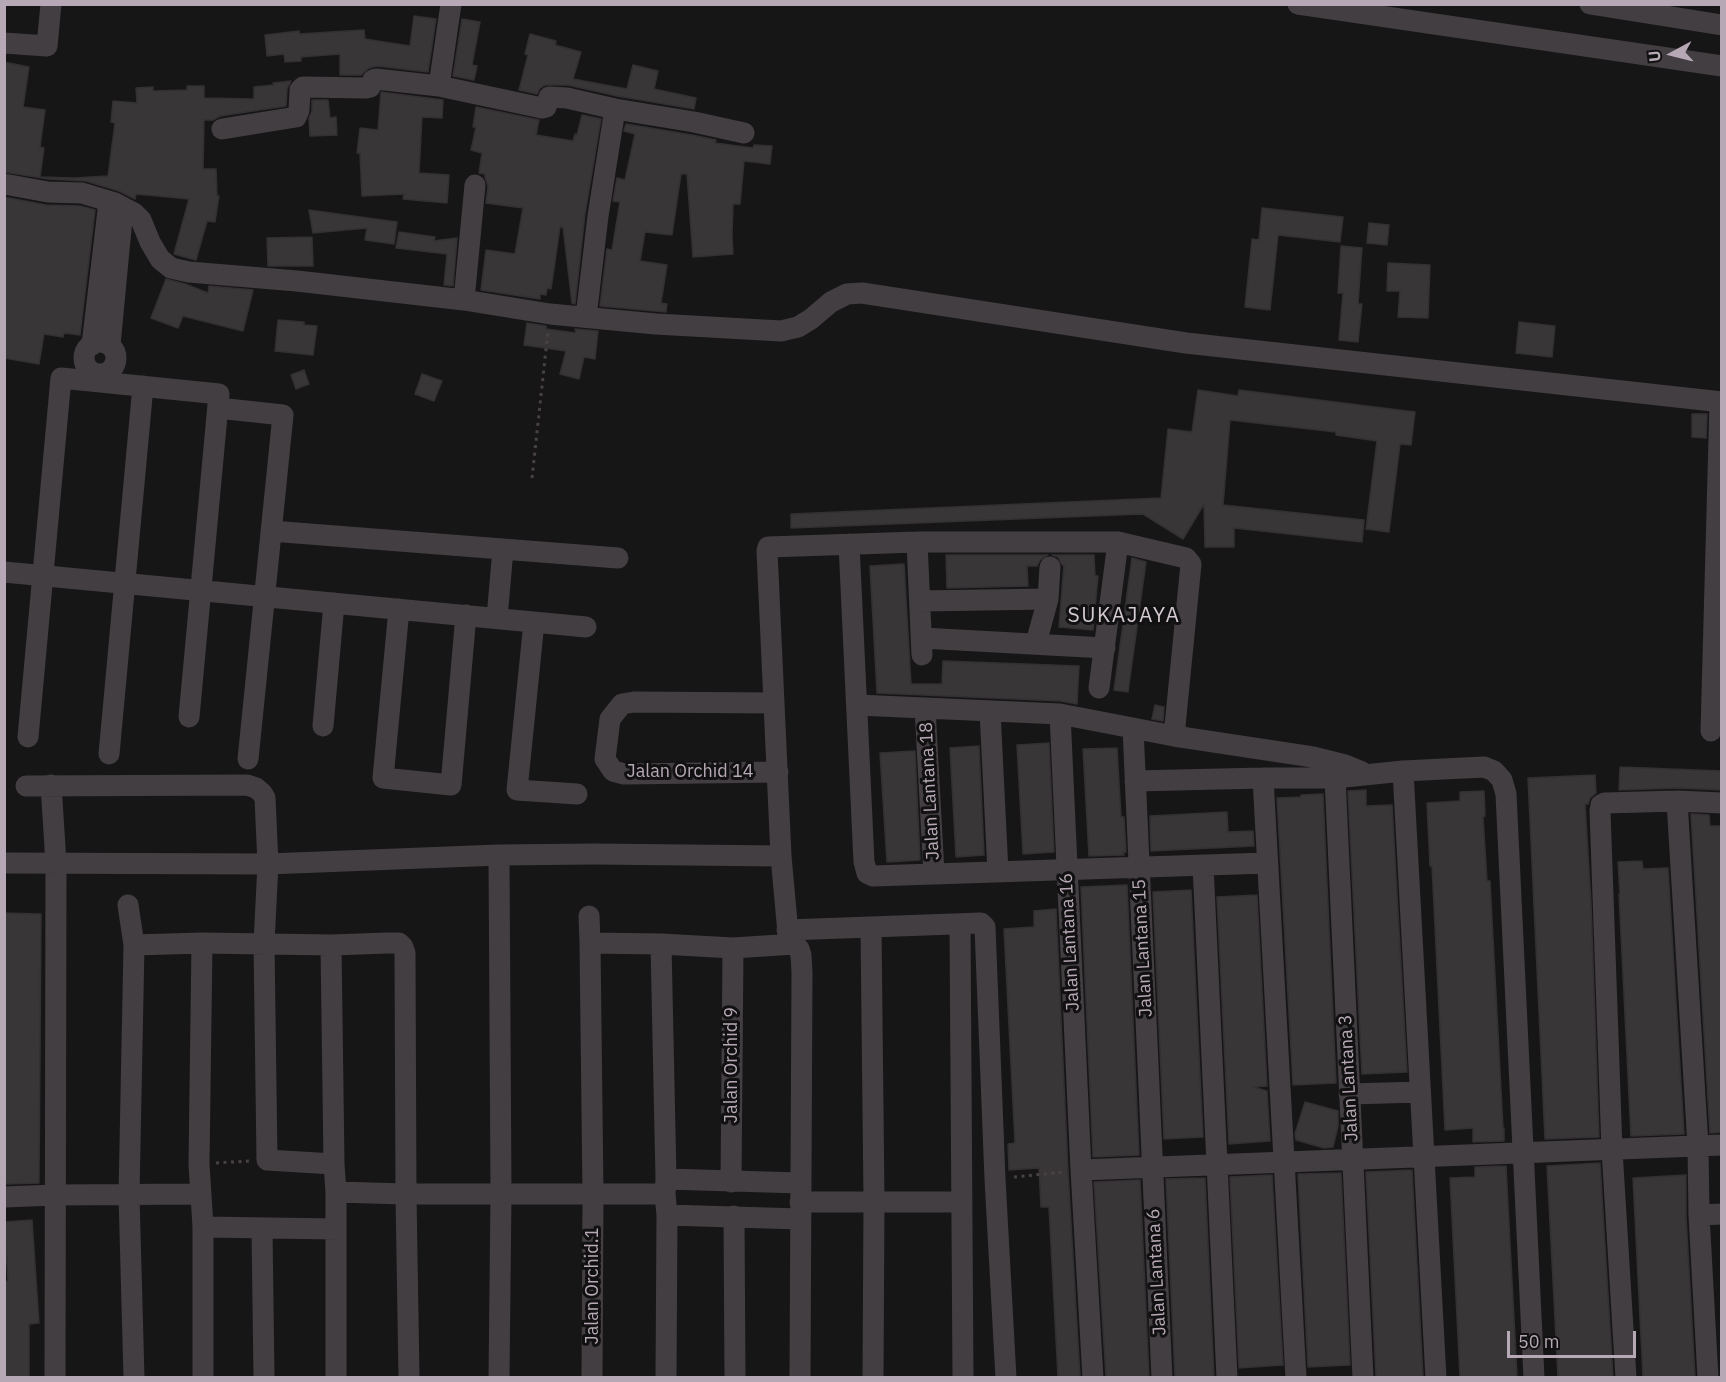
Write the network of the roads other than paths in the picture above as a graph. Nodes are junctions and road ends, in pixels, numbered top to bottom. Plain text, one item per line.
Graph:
1 (51, 4) edge
2 (451, 4) edge
3 (1298, 4) edge
4 (1604, 6) edge
5 (1679, 11) edge
6 (1722, 25) edge
7 (4, 43) edge
8 (1722, 66) edge
9 (439, 86) junction
10 (615, 109) junction
11 (222, 129) dead end
12 (744, 133) dead end
13 (4, 184) edge
14 (475, 185) dead end
15 (116, 205) junction
16 (464, 300) junction
17 (586, 317) junction
18 (101, 345) junction
19 (82, 373) junction
20 (111, 378) junction
21 (143, 386) junction
22 (1721, 402) edge
23 (218, 408) junction
24 (271, 531) junction
25 (917, 542) junction
26 (1118, 542) junction
27 (849, 544) junction
28 (503, 549) junction
29 (618, 558) dead end
30 (1050, 567) dead end
31 (4, 572) edge
32 (43, 575) junction
33 (125, 583) junction
34 (201, 590) junction
35 (264, 596) junction
36 (1048, 599) junction
37 (920, 601) junction
38 (334, 603) junction
39 (399, 609) junction
40 (466, 615) junction
41 (497, 618) junction
42 (534, 622) junction
43 (586, 627) dead end
44 (1036, 643) junction
45 (1105, 648) junction
46 (1099, 688) dead end
47 (774, 703) junction
48 (857, 705) junction
49 (925, 708) junction
50 (990, 711) junction
51 (1060, 714) junction
52 (189, 717) dead end
53 (323, 726) dead end
54 (1133, 728) junction
55 (1711, 731) dead end
56 (1174, 736) junction
57 (28, 737) dead end
58 (109, 754) dead end
59 (248, 759) dead end
60 (1403, 771) junction
61 (778, 772) junction
62 (1368, 774) junction
63 (1263, 778) junction
64 (1335, 778) junction
65 (1135, 780) junction
66 (51, 785) junction
67 (26, 786) dead end
68 (577, 794) dead end
69 (1677, 801) junction
70 (1722, 803) edge
71 (499, 855) junction
72 (781, 856) junction
73 (4, 862) edge
74 (1267, 862) junction
75 (56, 863) junction
76 (268, 864) junction
77 (1203, 865) junction
78 (1139, 867) junction
79 (1067, 870) junction
80 (998, 872) junction
81 (934, 874) junction
82 (128, 905) dead end
83 (589, 916) dead end
84 (960, 924) junction
85 (871, 928) junction
86 (788, 937) junction
87 (202, 943) junction
88 (264, 943) junction
89 (590, 943) junction
90 (661, 944) junction
91 (134, 945) junction
92 (331, 945) junction
93 (733, 948) junction
94 (1420, 1092) junction
95 (1349, 1094) junction
96 (1722, 1145) edge
97 (1698, 1146) junction
98 (1612, 1150) junction
99 (1523, 1154) junction
100 (1425, 1157) junction
101 (1353, 1160) junction
102 (1284, 1162) junction
103 (334, 1164) junction
104 (1218, 1165) junction
105 (1152, 1167) junction
106 (1081, 1170) junction
107 (731, 1182) junction
108 (336, 1192) junction
109 (501, 1193) junction
110 (55, 1194) junction
111 (201, 1194) junction
112 (406, 1194) junction
113 (593, 1194) junction
114 (129, 1195) junction
115 (666, 1196) junction
116 (4, 1197) edge
117 (800, 1201) junction
118 (874, 1202) junction
119 (962, 1202) junction
120 (1722, 1214) edge
121 (1699, 1215) junction
122 (734, 1216) junction
123 (203, 1227) junction
124 (262, 1229) junction
125 (336, 1229) junction
126 (55, 1377) edge
127 (134, 1377) edge
128 (203, 1377) edge
129 (264, 1377) edge
130 (336, 1377) edge
131 (409, 1377) edge
132 (499, 1377) edge
133 (592, 1377) edge
134 (666, 1377) edge
135 (735, 1377) edge
136 (800, 1377) edge
137 (873, 1377) edge
138 (963, 1377) edge
139 (1006, 1377) edge
140 (1093, 1377) edge
141 (1162, 1377) edge
142 (1227, 1377) edge
143 (1296, 1377) edge
144 (1363, 1377) edge
145 (1436, 1377) edge
146 (1534, 1377) edge
147 (1626, 1377) edge
148 (1708, 1377) edge

1 - 7 street
2 - 9 street
3 - 8 street
4 - 5 street
5 - 6 street
9 - 10 street
9 - 11 street
10 - 12 street
10 - 17 street
13 - 15 street
14 - 16 street
15 - 16 street
15 - 18 street
16 - 17 street
17 - 22 street
18 - 19 street
18 - 20 street
19 - 20 street
19 - 32 street
20 - 21 street
21 - 23 street
21 - 33 street
22 - 55 street
23 - 24 street
23 - 34 street
24 - 28 street
24 - 35 street
25 - 26 street
25 - 27 street
25 - 37 street
26 - 45 street
26 - 56 street
27 - 47 street, Jalan Orchid 14
27 - 48 street
28 - 29 street
28 - 41 street
30 - 36 street
31 - 32 street
32 - 33 street
32 - 57 street
33 - 34 street
33 - 58 street
34 - 35 street
34 - 52 street
35 - 38 street
35 - 59 street
36 - 37 street
36 - 44 street
37 - 44 street
38 - 39 street
38 - 53 street
39 - 40 street
39 - 40 street
40 - 41 street
41 - 42 street
42 - 43 street
42 - 68 street
44 - 45 street
45 - 46 street
47 - 61 street, Jalan Orchid 14
47 - 61 street, Jalan Orchid 14
48 - 49 street
48 - 81 street
49 - 50 street
49 - 81 street, Jalan Lantana 18
50 - 51 street
50 - 80 street
51 - 54 street
51 - 79 street, Jalan Lantana 16
54 - 56 street
54 - 65 street, Jalan Lantana 15
56 - 62 street
60 - 62 street
60 - 94 street
60 - 99 street
61 - 72 street, Jalan Orchid 14
62 - 64 street
63 - 64 street
63 - 65 street
63 - 74 street
64 - 95 street, Jalan Lantana 3
65 - 78 street, Jalan Lantana 15
66 - 67 street
66 - 75 street
66 - 76 street
69 - 70 street
69 - 97 street
69 - 98 street
71 - 72 street
71 - 76 street
71 - 109 street
72 - 86 street, Jalan Orchid 14
73 - 75 street
74 - 77 street
74 - 102 street
75 - 76 street
75 - 110 street
76 - 88 street
77 - 78 street
77 - 104 street
78 - 79 street
78 - 105 street, Jalan Lantana 15
79 - 80 street
79 - 106 street, Jalan Lantana 16
80 - 81 street
82 - 91 street
83 - 89 street, Jalan Orchid.1
84 - 85 street
84 - 119 street
84 - 139 street
85 - 86 street
85 - 118 street
86 - 93 street
86 - 117 street
87 - 88 street
87 - 91 street
87 - 111 street
88 - 92 street
88 - 103 street
89 - 90 street
89 - 113 street, Jalan Orchid.1
90 - 93 street
90 - 115 street
91 - 114 street
92 - 103 street
92 - 112 street
93 - 107 street, Jalan Orchid 9
94 - 95 street
94 - 100 street
95 - 101 street, Jalan Lantana 3
96 - 97 street
97 - 98 street
97 - 121 street
98 - 99 street
98 - 147 street
99 - 100 street
99 - 146 street
100 - 101 street
100 - 145 street
101 - 102 street
101 - 144 street, Jalan Lantana 3
102 - 104 street
102 - 143 street
103 - 108 street
104 - 105 street
104 - 142 street
105 - 106 street
105 - 141 street, Jalan Lantana 6
106 - 140 street, Jalan Lantana 16
107 - 115 street
107 - 117 street
108 - 112 street
108 - 125 street
109 - 112 street
109 - 113 street
109 - 132 street
110 - 114 street
110 - 116 street
110 - 126 street
111 - 114 street
111 - 123 street
112 - 131 street
113 - 115 street
113 - 133 street, Jalan Orchid.1
114 - 127 street
115 - 122 street
115 - 134 street
117 - 118 street
117 - 122 street
117 - 136 street
118 - 119 street
118 - 137 street
119 - 138 street
120 - 121 street
121 - 148 street
122 - 135 street
123 - 124 street
123 - 128 street
124 - 125 street
124 - 129 street
125 - 130 street

